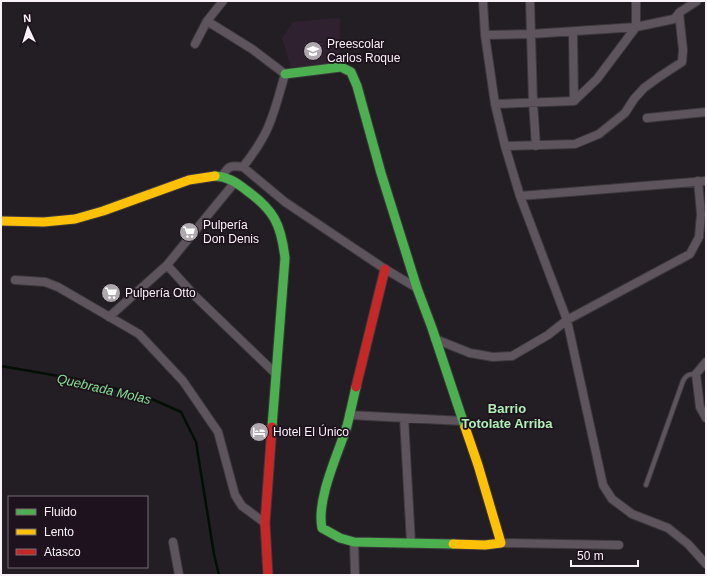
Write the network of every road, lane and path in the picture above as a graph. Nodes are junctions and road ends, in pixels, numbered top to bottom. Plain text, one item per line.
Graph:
1 (223, 1) edge
2 (483, 1) edge
3 (530, 1) edge
4 (636, 1) edge
5 (698, 1) edge
6 (679, 13) junction
7 (207, 21) junction
8 (636, 27) junction
9 (573, 32) junction
10 (531, 34) junction
11 (485, 35) junction
12 (195, 44) dead end
13 (284, 74) junction
14 (574, 101) junction
15 (533, 102) junction
16 (495, 104) junction
17 (706, 112) edge
18 (647, 118) dead end
19 (505, 146) junction
20 (536, 146) junction
21 (243, 167) junction
22 (222, 177) junction
23 (702, 181) edge
24 (235, 182) junction
25 (520, 196) junction
26 (1, 221) edge
27 (167, 265) junction
28 (385, 268) junction
29 (15, 280) dead end
30 (417, 288) junction
31 (109, 317) junction
32 (567, 320) junction
33 (435, 340) junction
34 (706, 362) edge
35 (276, 374) junction
36 (696, 374) junction
37 (349, 415) junction
38 (404, 418) junction
39 (706, 418) edge
40 (463, 422) junction
41 (646, 485) dead end
42 (265, 523) junction
43 (172, 542) dead end
44 (354, 542) junction
45 (411, 543) junction
46 (501, 543) junction
47 (619, 544) dead end
48 (706, 564) edge
49 (179, 575) edge
50 (268, 575) edge
51 (355, 575) edge

1 - 7 street
2 - 11 street
3 - 10 street
4 - 8 street
5 - 6 street
6 - 8 street
6 - 20 street
7 - 12 street
7 - 13 street
8 - 9 street
8 - 14 street
9 - 10 street
9 - 14 street
10 - 11 street
10 - 15 street
11 - 16 street
13 - 21 street
13 - 30 street
14 - 15 street
15 - 16 street
15 - 20 street
16 - 19 street
17 - 18 street
19 - 20 street
19 - 25 street
21 - 22 street
21 - 28 street
22 - 24 street
22 - 26 street
23 - 25 street
23 - 32 street
24 - 27 street
24 - 35 street
25 - 32 street
27 - 31 street
27 - 35 street
28 - 30 street
28 - 37 street
29 - 31 street
30 - 33 street
31 - 42 street
32 - 33 street
32 - 48 street
33 - 40 street
34 - 36 street
35 - 42 street
36 - 39 street
36 - 41 lane
37 - 38 street
37 - 44 street
38 - 40 street
38 - 45 street
40 - 46 street
42 - 50 street
43 - 49 street
44 - 45 street
44 - 51 street
45 - 46 street
46 - 47 street

